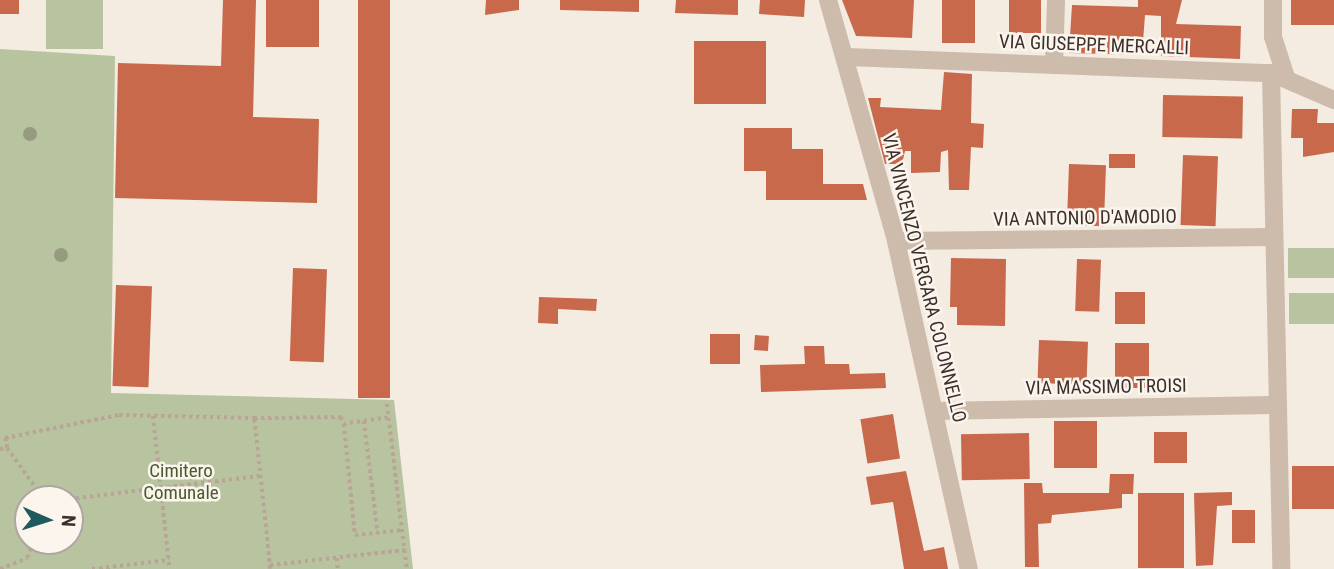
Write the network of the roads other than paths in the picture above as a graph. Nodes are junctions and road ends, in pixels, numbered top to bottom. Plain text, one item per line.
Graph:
1 (828, 0) edge
2 (1056, 0) edge
3 (1273, 0) edge
4 (847, 57) junction
5 (1054, 65) junction
6 (1278, 75) junction
7 (1334, 100) edge
8 (1274, 237) junction
9 (896, 241) junction
10 (1278, 405) junction
11 (935, 411) junction
12 (969, 569) edge
13 (1281, 569) edge

1 - 4 street, VIA VINCENZO VERGARA COLONNELLO
2 - 5 street
3 - 6 street
4 - 5 street, VIA GIUSEPPE MERCALLI
4 - 9 street, VIA VINCENZO VERGARA COLONNELLO
5 - 6 street, VIA GIUSEPPE MERCALLI
6 - 7 street, VIA GIUSEPPE MERCALLI
6 - 8 street
8 - 9 street, VIA ANTONIO D'AMODIO
8 - 10 street
9 - 11 street, VIA VINCENZO VERGARA COLONNELLO
10 - 11 street, VIA MASSIMO TROISI
10 - 13 street
11 - 12 street, VIA VINCENZO VERGARA COLONNELLO

